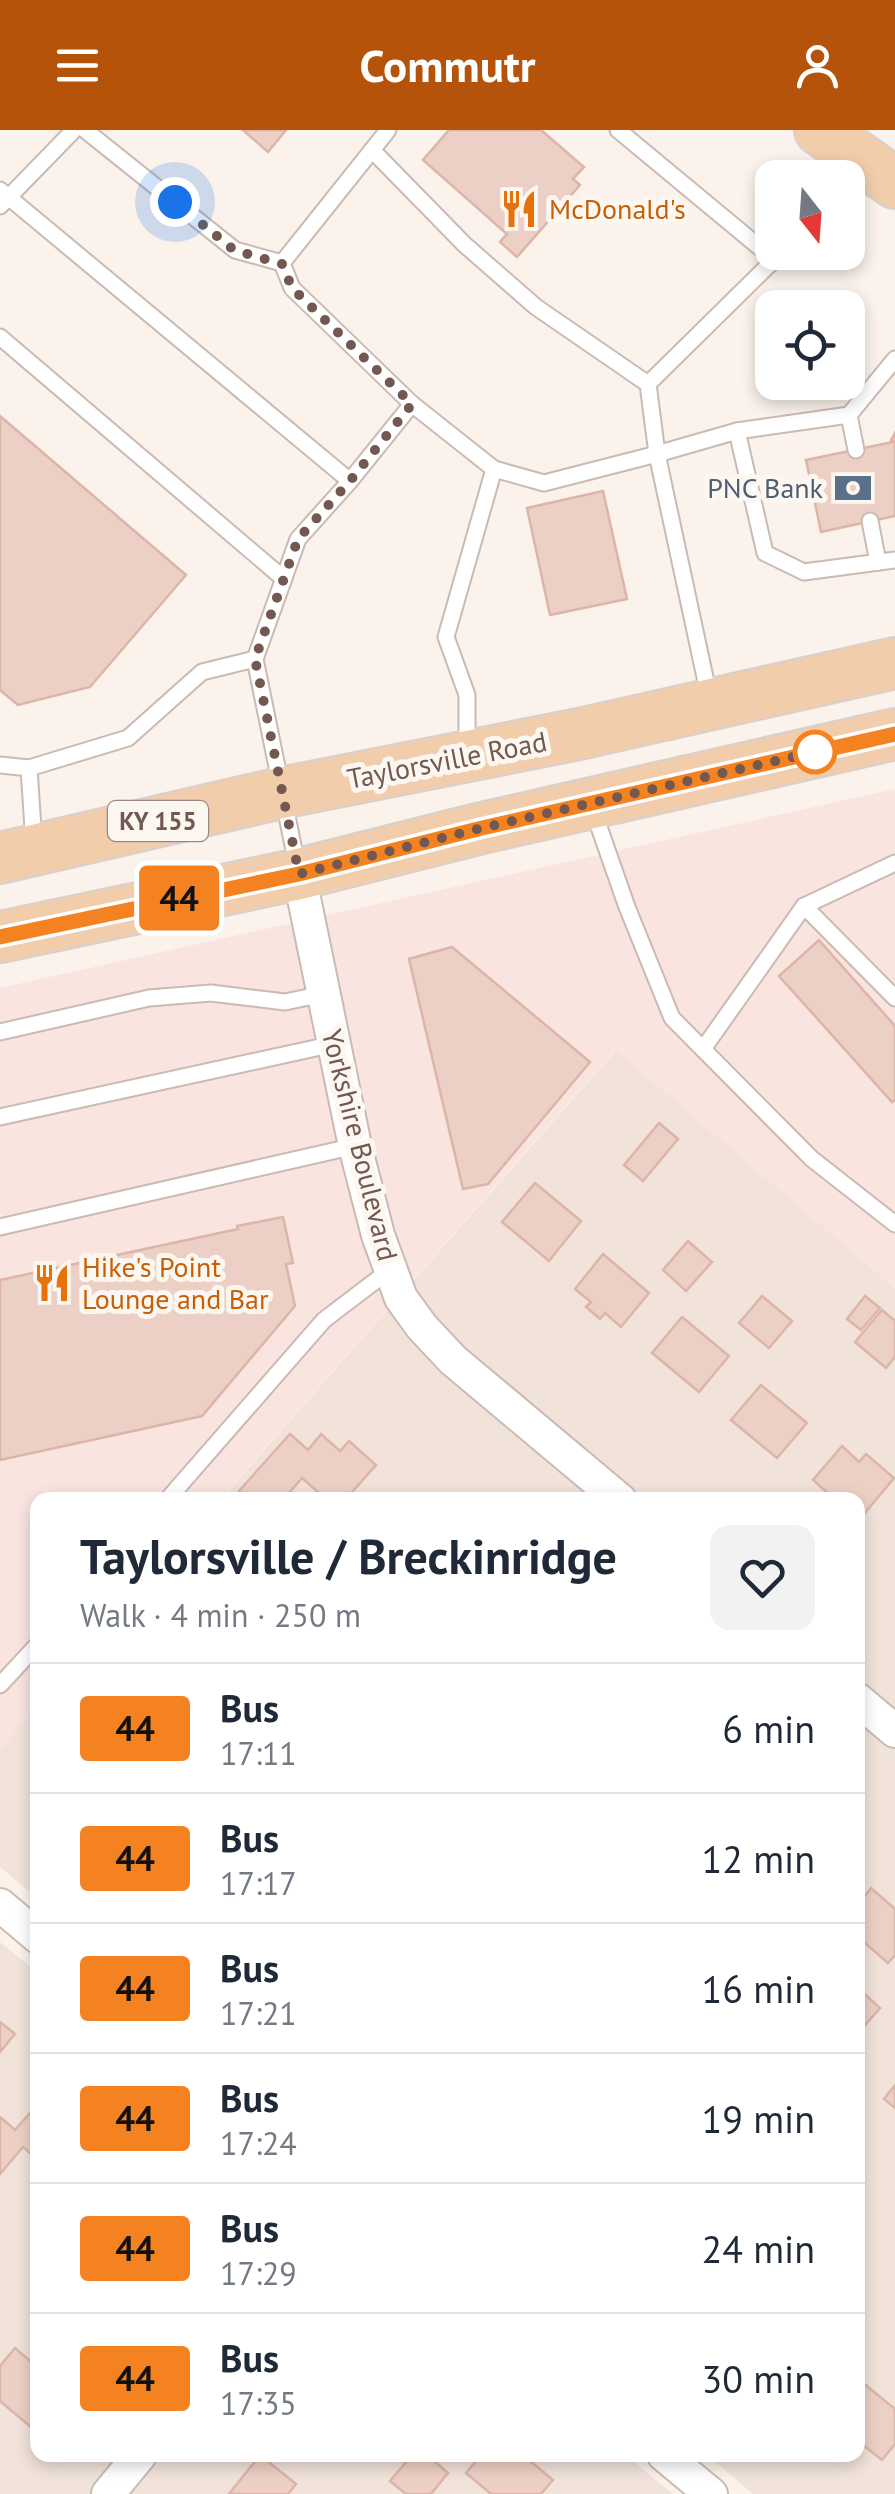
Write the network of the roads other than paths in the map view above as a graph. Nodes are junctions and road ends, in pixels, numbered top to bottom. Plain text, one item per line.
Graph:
1 (74, 130) edge
2 (85, 130) edge
3 (388, 130) edge
4 (618, 130) edge
5 (372, 150) junction
6 (2, 198) edge
7 (755, 239) edge
8 (282, 264) junction
9 (766, 270) edge
10 (0, 337) edge
11 (895, 359) edge
12 (648, 384) junction
13 (412, 404) junction
14 (849, 416) junction
15 (737, 431) junction
16 (856, 450) dead end
17 (657, 454) junction
18 (494, 469) junction
19 (350, 481) junction
20 (870, 521) dead end
21 (887, 561) edge
22 (284, 579) junction
23 (255, 659) junction
24 (895, 663) edge
25 (711, 705) junction
26 (895, 734) edge
27 (467, 756) junction
28 (0, 765) edge
29 (29, 768) junction
30 (281, 793) junction
31 (590, 804) junction
32 (18, 854) edge
33 (895, 863) edge
34 (299, 874) junction
35 (804, 906) junction
36 (0, 937) edge
37 (323, 994) junction
38 (895, 998) edge
39 (0, 1032) edge
40 (334, 1044) junction
41 (703, 1048) junction
42 (0, 1117) edge
43 (355, 1146) junction
44 (895, 1224) edge
45 (0, 1227) edge
46 (390, 1269) junction
47 (175, 1492) edge
48 (610, 1492) edge
49 (30, 1653) edge
50 (0, 1685) edge
51 (865, 1706) edge
52 (895, 1731) edge
53 (0, 1905) edge
54 (30, 1929) edge
55 (134, 2462) edge
56 (672, 2462) edge
57 (108, 2494) edge
58 (711, 2494) edge

1 - 6 lane
2 - 8 lane
3 - 5 lane
4 - 7 lane
5 - 8 lane
5 - 12 lane
6 - 19 lane
8 - 13 lane
9 - 12 lane
10 - 22 lane
11 - 14 lane
12 - 17 lane
13 - 18 lane
13 - 19 lane
14 - 15 lane
14 - 16 lane
15 - 17 lane
15 - 21 lane
17 - 18 lane
17 - 25 lane
18 - 27 lane
19 - 22 lane
20 - 21 lane
22 - 23 lane
23 - 29 lane
23 - 30 lane
24 - 25 main road, Taylorsville Road / KY 155
25 - 27 main road, Taylorsville Road / KY 155
26 - 31 main road
27 - 30 main road, Taylorsville Road / KY 155
28 - 29 lane
29 - 32 lane
30 - 32 main road, Taylorsville Road / KY 155
30 - 34 lane
31 - 34 main road
31 - 41 lane
33 - 35 lane
34 - 36 main road
34 - 37 street, Yorkshire Boulevard
35 - 38 lane
35 - 41 lane
37 - 39 lane
37 - 40 street, Yorkshire Boulevard
40 - 42 lane
40 - 43 street, Yorkshire Boulevard
41 - 44 lane
43 - 45 lane
43 - 46 street, Yorkshire Boulevard
46 - 47 lane
46 - 48 street, Yorkshire Boulevard
49 - 50 lane
51 - 52 street
53 - 54 street
55 - 57 street
56 - 58 street

